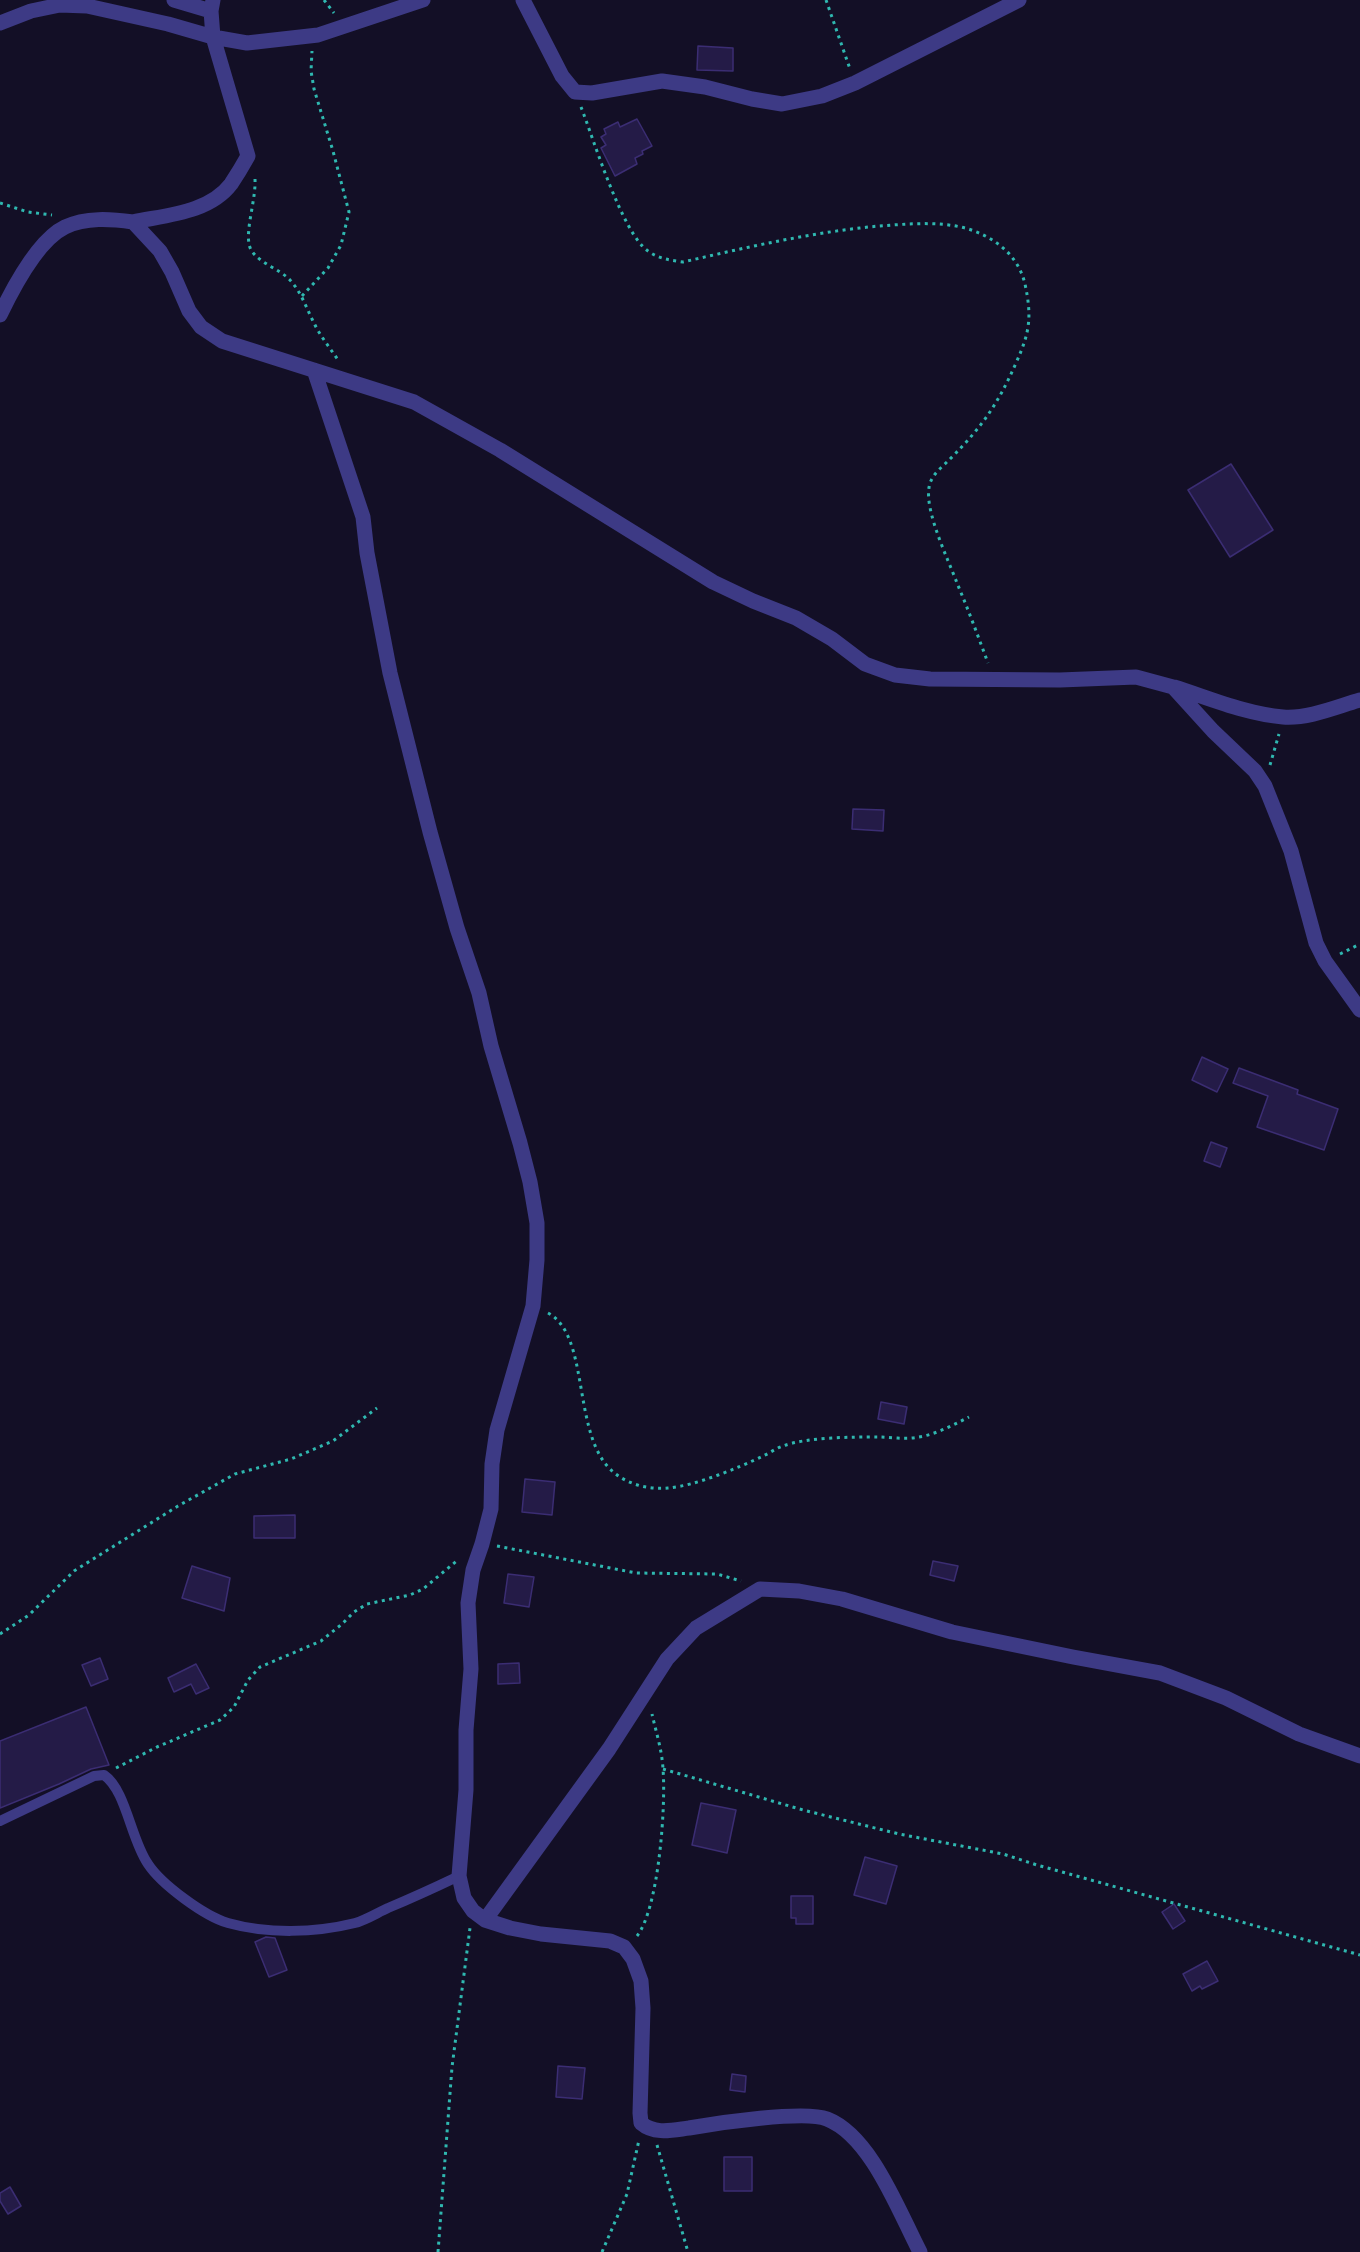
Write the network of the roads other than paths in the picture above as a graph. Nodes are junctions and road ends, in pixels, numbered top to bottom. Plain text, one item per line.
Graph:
1 (174, 0) edge
2 (423, 0) edge
3 (523, 0) edge
4 (1019, 0) edge
5 (212, 6) edge
6 (0, 23) edge
7 (213, 37) junction
8 (133, 222) junction
9 (0, 315) edge
10 (314, 370) junction
11 (1173, 687) junction
12 (1360, 700) edge
13 (1360, 1010) edge
14 (1360, 1756) edge
15 (0, 1821) edge
16 (459, 1876) junction
17 (479, 1915) junction
18 (920, 2252) edge

1 - 5 street
2 - 7 street
3 - 4 street
5 - 7 street
6 - 7 street
7 - 8 street
8 - 9 street
8 - 10 street
10 - 11 street
10 - 16 street
11 - 12 street
11 - 13 street
14 - 17 street
15 - 16 lane
16 - 17 street
17 - 18 street

